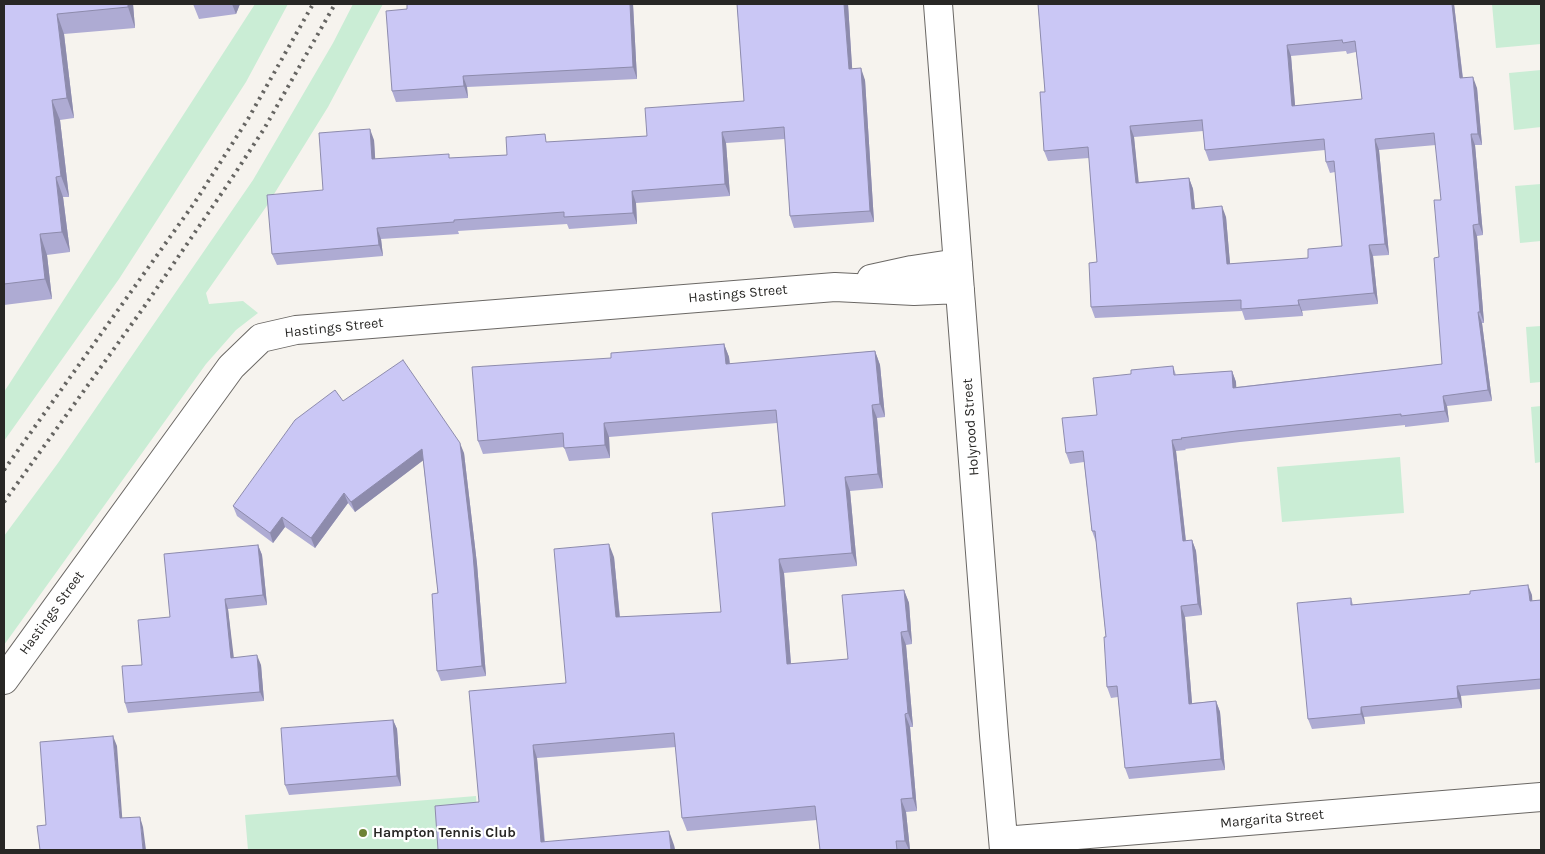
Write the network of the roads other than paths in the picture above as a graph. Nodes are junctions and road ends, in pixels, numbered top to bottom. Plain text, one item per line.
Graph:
1 (938, 4) edge
2 (959, 276) junction
3 (4, 680) edge
4 (1541, 797) edge
5 (1004, 846) edge

1 - 2 street, Holyrood Street
2 - 3 street, Hastings Street
2 - 5 street, Holyrood Street
4 - 5 street, Margarita Street

